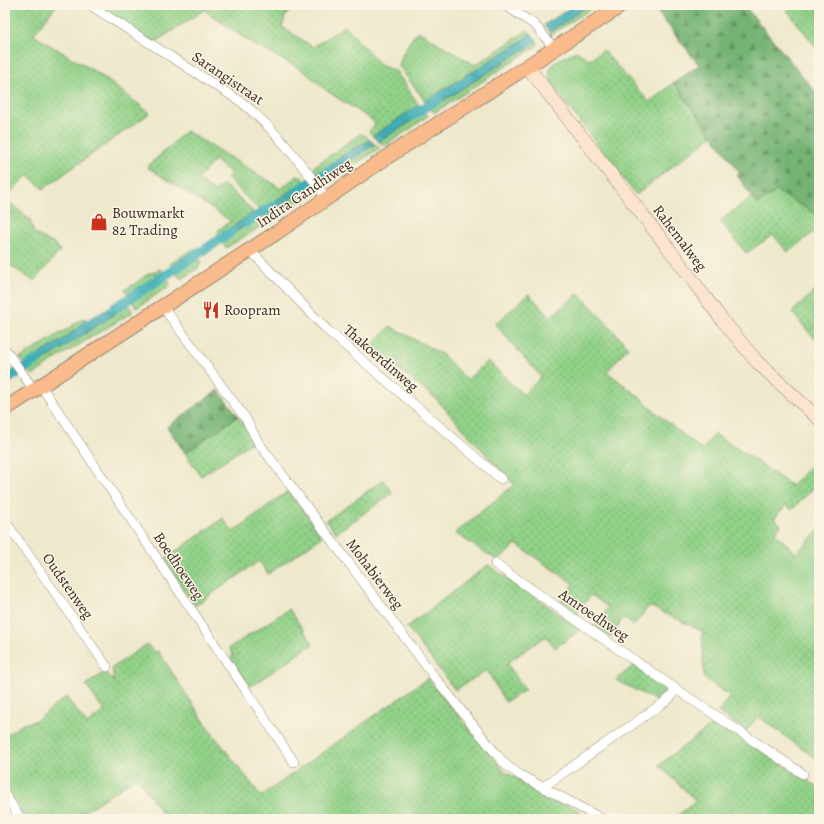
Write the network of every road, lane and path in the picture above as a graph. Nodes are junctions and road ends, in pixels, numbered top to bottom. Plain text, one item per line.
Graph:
1 (90, 5) edge
2 (505, 5) edge
3 (622, 5) edge
4 (554, 48) junction
5 (527, 66) junction
6 (324, 195) junction
7 (250, 250) junction
8 (163, 307) junction
9 (5, 349) edge
10 (35, 387) junction
11 (5, 409) edge
12 (819, 419) edge
13 (501, 479) dead end
14 (5, 520) edge
15 (495, 564) dead end
16 (107, 667) dead end
17 (676, 689) junction
18 (294, 762) dead end
19 (803, 774) dead end
20 (543, 787) junction
21 (5, 794) edge
22 (21, 819) edge
23 (602, 819) edge

1 - 6 street, Sarangistraat
2 - 4 street
3 - 4 main road, Indira Gandhiweg
4 - 5 main road, Indira Gandhiweg
5 - 6 main road, Indira Gandhiweg
5 - 12 street, Rahemalweg
6 - 7 main road, Indira Gandhiweg
7 - 8 main road, Indira Gandhiweg
7 - 13 street, Thakoerdinweg
8 - 10 main road, Indira Gandhiweg
8 - 20 street, Mohabierweg
9 - 10 street, Boedhoeweg
10 - 11 main road, Indira Gandhiweg
10 - 18 street, Boedhoeweg
14 - 16 street, Oudstenweg
15 - 17 street, Amroedhweg
17 - 19 street, Amroedhweg
17 - 20 street
20 - 23 street, Mohabierweg
21 - 22 street

